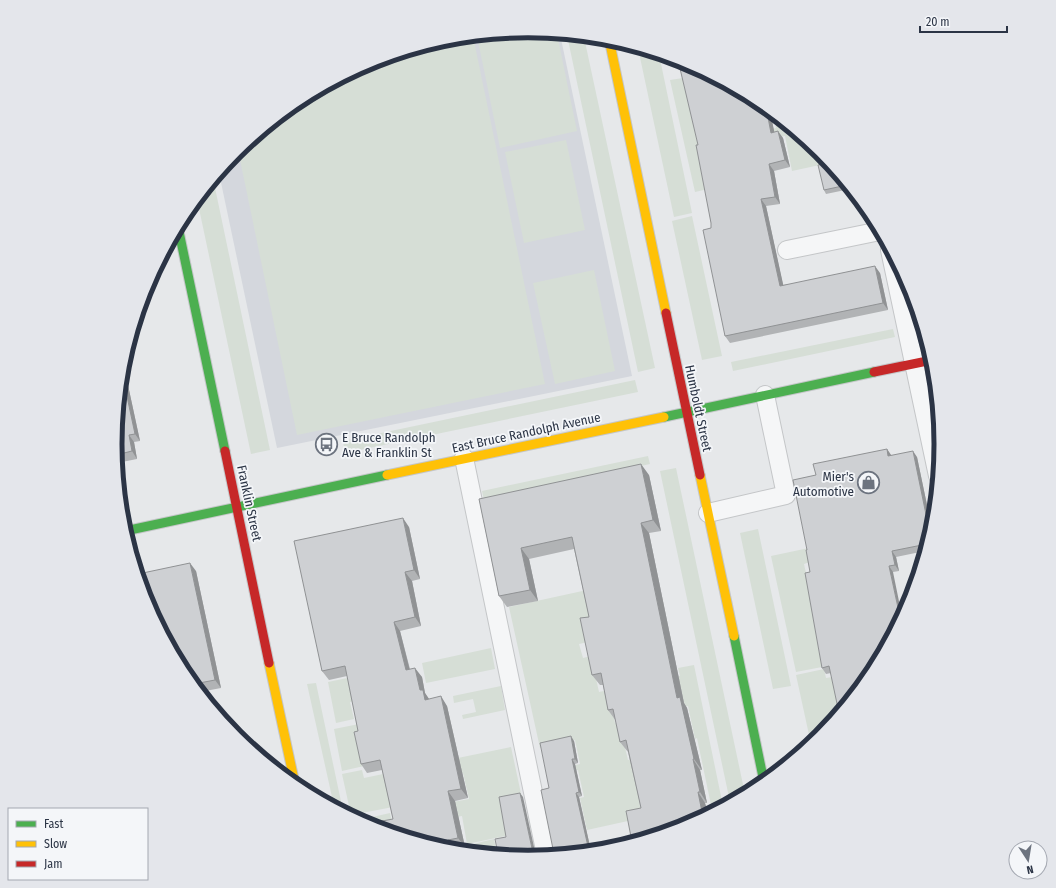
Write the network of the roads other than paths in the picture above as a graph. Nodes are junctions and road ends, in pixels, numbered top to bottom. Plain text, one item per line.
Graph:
1 (611, 47) edge
2 (875, 232) edge
3 (180, 235) edge
4 (787, 250) dead end
5 (894, 268) edge
6 (925, 362) edge
7 (914, 364) junction
8 (765, 395) junction
9 (687, 412) junction
10 (934, 455) edge
11 (464, 458) junction
12 (238, 507) junction
13 (708, 513) junction
14 (132, 530) edge
15 (293, 775) edge
16 (763, 775) edge
17 (545, 849) edge

1 - 9 street, Humboldt Street
2 - 4 lane
3 - 12 street, Franklin Street
5 - 7 lane
6 - 7 street, East Bruce Randolph Avenue
7 - 8 street, East Bruce Randolph Avenue
7 - 10 lane
8 - 9 street, East Bruce Randolph Avenue
8 - 13 lane
9 - 11 street, East Bruce Randolph Avenue
9 - 13 street, Humboldt Street
11 - 12 street, East Bruce Randolph Avenue
11 - 17 lane
12 - 14 street, East Bruce Randolph Avenue
12 - 15 street, Franklin Street
13 - 16 street, Humboldt Street

